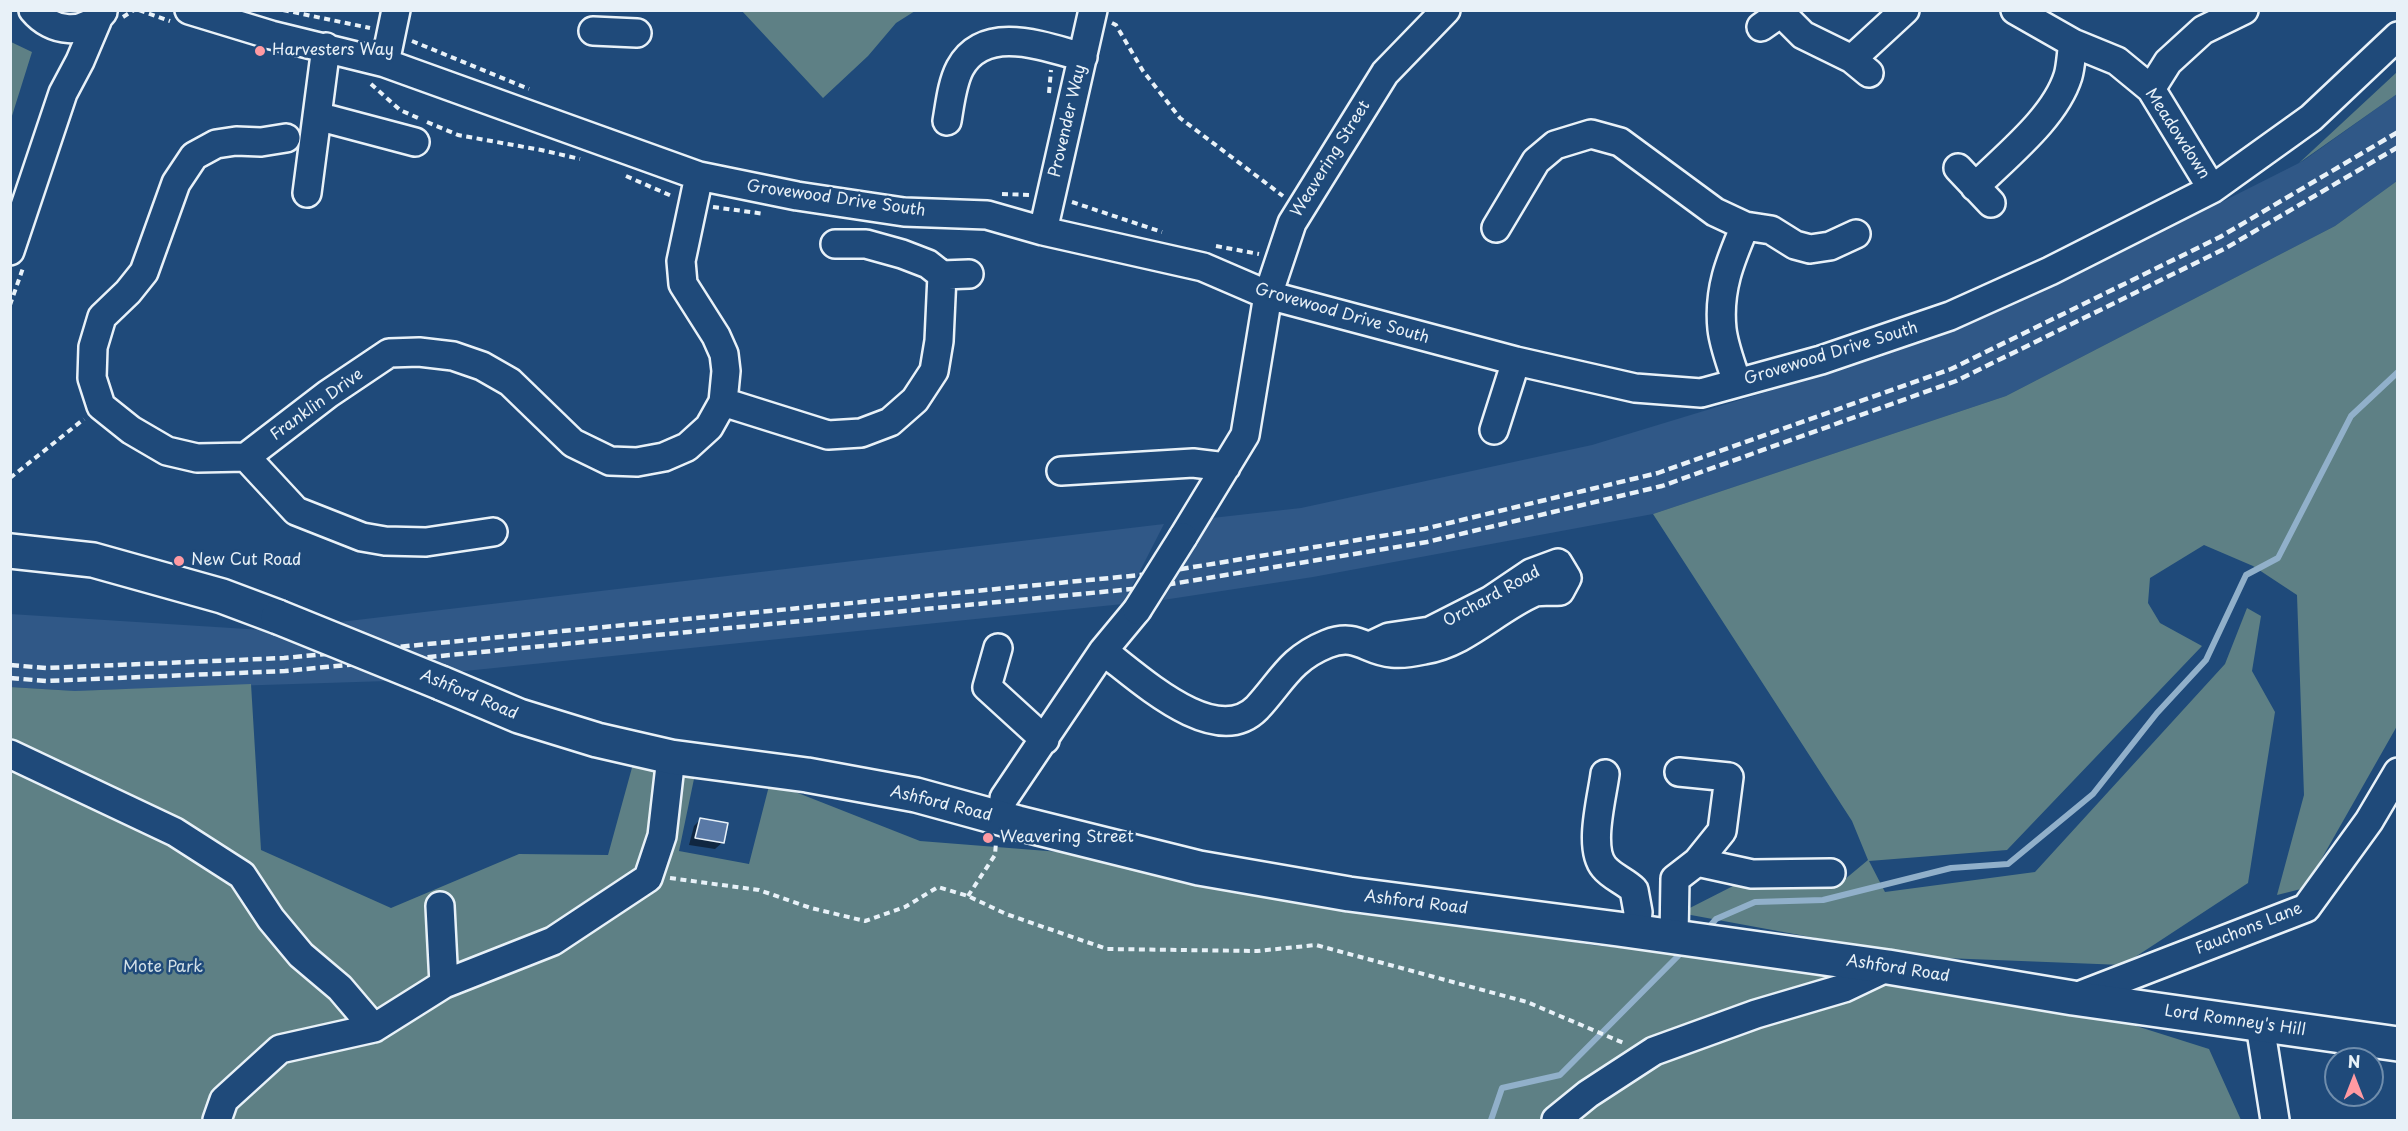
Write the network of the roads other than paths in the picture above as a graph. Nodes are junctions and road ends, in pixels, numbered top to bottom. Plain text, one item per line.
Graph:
1 (189, 10) edge
2 (1905, 10) edge
3 (2015, 10) edge
4 (2244, 10) edge
5 (1093, 11) edge
6 (35, 13) edge
7 (103, 13) edge
8 (1432, 16) edge
9 (394, 22) edge
10 (1761, 27) dead end
11 (2397, 36) edge
12 (2073, 43) junction
13 (326, 47) junction
14 (1083, 57) junction
15 (377, 73) junction
16 (2151, 88) junction
17 (63, 93) junction
18 (317, 116) junction
19 (947, 121) dead end
20 (286, 138) dead end
21 (415, 142) dead end
22 (699, 176) junction
23 (1974, 186) dead end
24 (2212, 189) junction
25 (307, 193) dead end
26 (1510, 221) dead end
27 (1758, 228) junction
28 (1043, 231) junction
29 (1856, 234) dead end
30 (835, 244) dead end
31 (10, 251) edge
32 (935, 270) junction
33 (969, 274) dead end
34 (1268, 295) junction
35 (1516, 361) junction
36 (1737, 383) junction
37 (723, 402) junction
38 (1494, 430) dead end
39 (246, 457) junction
40 (1226, 467) junction
41 (1061, 471) dead end
42 (494, 532) dead end
43 (10, 551) edge
44 (1370, 646) junction
45 (998, 648) dead end
46 (1103, 651) junction
47 (1045, 740) junction
48 (10, 754) edge
49 (671, 757) junction
50 (2397, 771) edge
51 (1678, 772) dead end
52 (1605, 774) dead end
53 (1011, 811) junction
54 (1697, 862) junction
55 (1831, 873) dead end
56 (440, 906) dead end
57 (1636, 931) junction
58 (1674, 937) junction
59 (1888, 967) junction
60 (444, 984) junction
61 (2073, 998) junction
62 (2260, 1025) junction
63 (374, 1028) junction
64 (2397, 1044) edge
65 (217, 1120) edge
66 (1556, 1120) edge
67 (2275, 1120) edge

1 - 13 street, Grovewood Drive South
2 - 10 street
3 - 12 street, Meadowdown
4 - 16 street
5 - 14 street, Provender Way
6 - 7 street
6 - 17 street
7 - 17 street
8 - 34 street, Weavering Street
9 - 15 street
11 - 24 street, Grovewood Drive South
12 - 16 street, Meadowdown
12 - 23 street
13 - 15 street, Grovewood Drive South
13 - 18 street
14 - 19 street
14 - 28 street, Provender Way
15 - 22 street, Grovewood Drive South
16 - 24 street, Meadowdown
17 - 31 street
18 - 21 street
18 - 25 street
20 - 39 street
22 - 28 street, Grovewood Drive South
22 - 37 street, Franklin Drive
24 - 36 street, Grovewood Drive South
26 - 27 street
27 - 29 street
27 - 36 street
28 - 34 street, Grovewood Drive South
30 - 32 street
32 - 33 street
32 - 37 street
34 - 35 street, Grovewood Drive South
34 - 40 street, Weavering Street
35 - 36 street, Grovewood Drive South
35 - 38 street
37 - 39 street, Franklin Drive
39 - 42 street
40 - 41 street
40 - 46 street, Weavering Street, bridge
43 - 49 main road, Ashford Road, bridge
44 - 44 street, Orchard Road
44 - 46 street
45 - 47 street
46 - 47 street, Weavering Street
47 - 53 street, Weavering Street
48 - 63 street
49 - 53 main road, Ashford Road
49 - 60 street
50 - 61 street, Fauchons Lane
51 - 54 street
52 - 57 street
53 - 57 main road, Ashford Road
54 - 55 street
54 - 58 street
56 - 60 street
57 - 58 main road, Ashford Road
58 - 59 main road, Ashford Road
59 - 61 main road, Ashford Road
59 - 66 street
60 - 63 street
61 - 62 main road, Lord Romney's Hill
62 - 64 main road, Lord Romney's Hill
62 - 67 street
63 - 65 street

